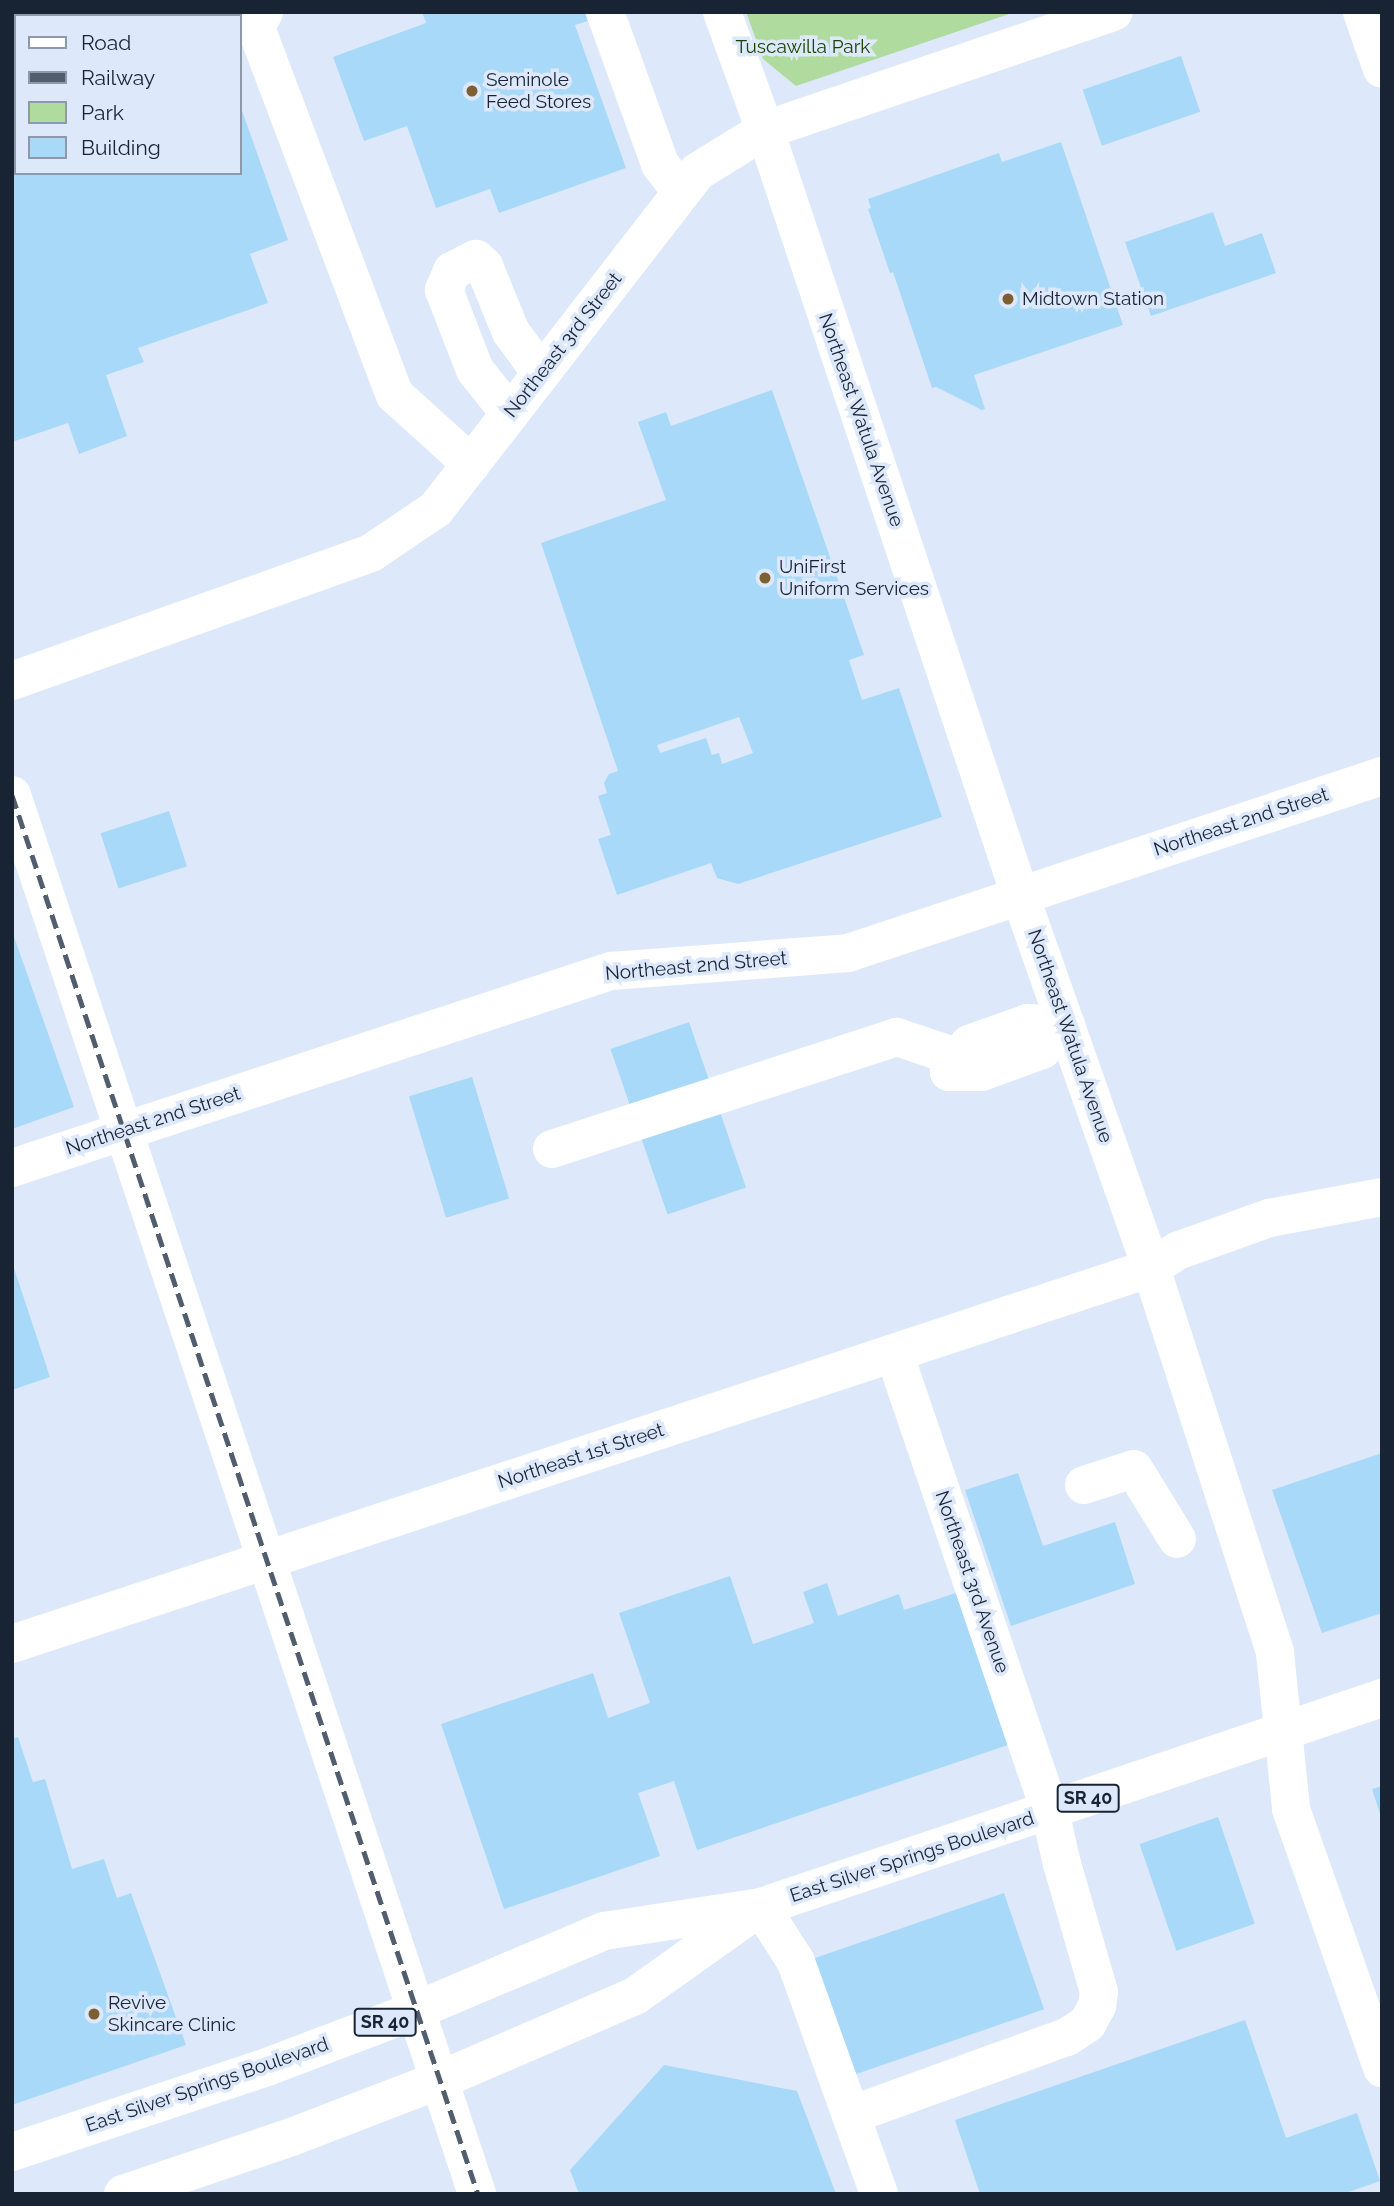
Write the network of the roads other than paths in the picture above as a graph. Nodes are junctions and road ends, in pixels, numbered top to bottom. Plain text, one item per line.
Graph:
1 (264, 12) edge
2 (605, 12) edge
3 (722, 12) edge
4 (1114, 12) edge
5 (1362, 12) edge
6 (1382, 69) edge
7 (765, 130) junction
8 (681, 192) junction
9 (541, 373) junction
10 (510, 414) junction
11 (471, 464) junction
12 (12, 681) edge
13 (1382, 776) edge
14 (12, 795) edge
15 (1020, 895) junction
16 (1066, 1026) junction
17 (124, 1130) junction
18 (552, 1149) dead end
19 (12, 1168) edge
20 (1382, 1197) edge
21 (1151, 1268) junction
22 (894, 1354) junction
23 (1084, 1485) dead end
24 (1177, 1539) dead end
25 (267, 1560) junction
26 (12, 1644) edge
27 (1382, 1698) edge
28 (1285, 1731) junction
29 (1050, 1811) junction
30 (761, 1907) junction
31 (417, 2010) junction
32 (1382, 2068) edge
33 (440, 2080) junction
34 (851, 2115) junction
35 (12, 2152) edge
36 (123, 2194) edge
37 (477, 2194) edge
38 (879, 2194) edge

1 - 11 street
2 - 8 street
3 - 7 street, Northeast Watula Avenue
4 - 7 street, Northeast 3rd Street
5 - 6 street
7 - 8 street, Northeast 3rd Street
7 - 15 street, Northeast Watula Avenue
8 - 9 street, Northeast 3rd Street
9 - 10 street, Northeast 3rd Street
9 - 10 street
10 - 11 street, Northeast 3rd Street
11 - 12 street, Northeast 3rd Street
13 - 15 street, Northeast 2nd Street
14 - 17 street
15 - 16 street, Northeast Watula Avenue
15 - 17 street, Northeast 2nd Street
16 - 18 street
16 - 21 street, Northeast Watula Avenue
17 - 19 street, Northeast 2nd Street
17 - 25 street
20 - 21 street, Northeast 1st Street
21 - 22 street, Northeast 1st Street
21 - 28 street, Northeast Watula Avenue
22 - 25 street, Northeast 1st Street
22 - 29 street, Northeast 3rd Avenue
23 - 24 street
25 - 26 street, Northeast 1st Street
25 - 31 street
27 - 28 street, East Silver Springs Boulevard / SR 40
28 - 29 street, East Silver Springs Boulevard / SR 40
28 - 32 street, Northeast Watula Avenue
29 - 30 street, East Silver Springs Boulevard / SR 40
29 - 34 street, Northeast 3rd Avenue
30 - 31 street, East Silver Springs Boulevard / SR 40
30 - 33 street, East Silver Springs Boulevard / SR 40
30 - 34 street
31 - 33 street
31 - 35 street, East Silver Springs Boulevard / SR 40
33 - 36 street, East Silver Springs Boulevard / SR 40
33 - 37 street
34 - 38 street

